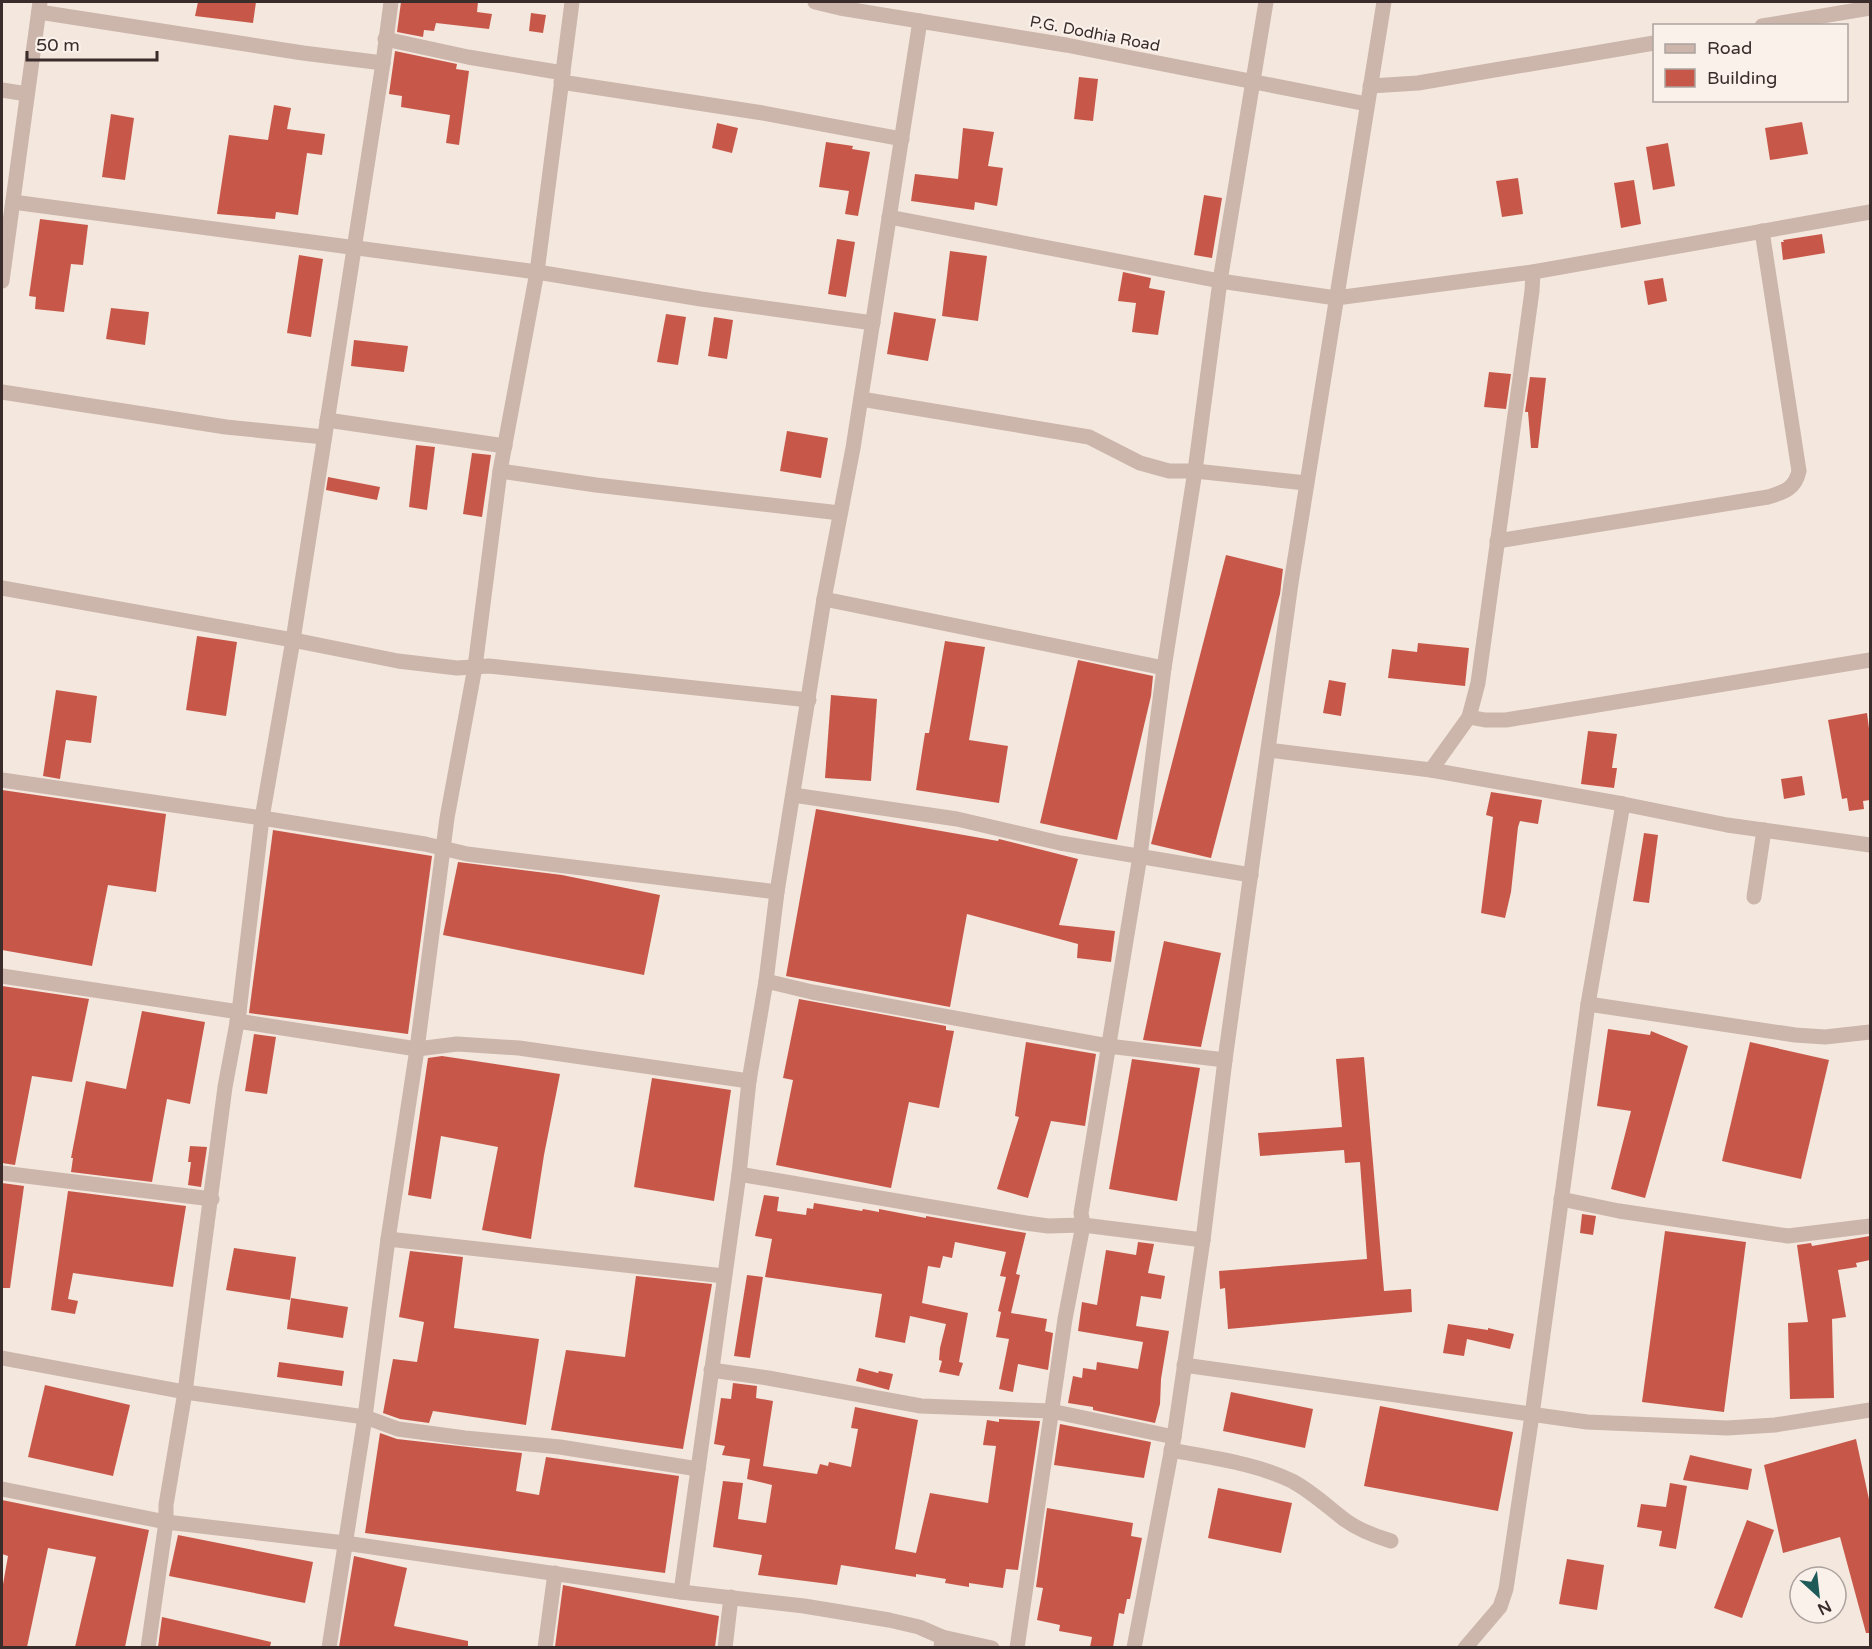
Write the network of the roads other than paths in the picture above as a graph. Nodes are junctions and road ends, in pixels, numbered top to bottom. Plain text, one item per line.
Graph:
1 (391, 2) edge
2 (572, 2) edge
3 (815, 2) edge
4 (1266, 2) edge
5 (1383, 2) edge
6 (40, 7) edge
7 (1870, 8) edge
8 (920, 21) junction
9 (1774, 24) edge
10 (385, 39) junction
11 (1653, 43) edge
12 (383, 63) junction
13 (562, 77) junction
14 (1252, 82) junction
15 (1370, 86) junction
16 (2, 90) edge
17 (27, 94) junction
18 (1367, 104) junction
19 (902, 139) junction
20 (13, 202) junction
21 (1870, 212) edge
22 (889, 218) junction
23 (1762, 231) junction
24 (354, 248) junction
25 (537, 272) junction
26 (1533, 272) junction
27 (2, 280) edge
28 (1220, 281) junction
29 (1336, 298) junction
30 (873, 323) junction
31 (2, 392) edge
32 (861, 399) junction
33 (327, 420) junction
34 (324, 437) junction
35 (505, 446) junction
36 (500, 471) junction
37 (1195, 471) junction
38 (1306, 483) junction
39 (840, 513) junction
40 (1497, 541) junction
41 (2, 588) edge
42 (824, 599) junction
43 (293, 640) junction
44 (1870, 660) edge
45 (475, 667) junction
46 (1164, 668) junction
47 (809, 700) junction
48 (1469, 717) junction
49 (1268, 750) junction
50 (1431, 770) junction
51 (2, 780) edge
52 (793, 795) junction
53 (1623, 804) junction
54 (262, 818) junction
55 (1764, 830) junction
56 (1870, 845) edge
57 (443, 848) junction
58 (1140, 856) junction
59 (1251, 875) junction
60 (777, 892) junction
61 (1754, 897) dead end
62 (2, 976) edge
63 (766, 981) junction
64 (1587, 1004) junction
65 (238, 1017) junction
66 (1870, 1032) edge
67 (1108, 1046) junction
68 (417, 1049) junction
69 (1225, 1060) junction
70 (749, 1081) junction
71 (2, 1173) edge
72 (739, 1174) junction
73 (212, 1199) junction
74 (1561, 1199) junction
75 (1083, 1225) junction
76 (1870, 1226) edge
77 (388, 1239) junction
78 (1203, 1240) junction
79 (724, 1276) junction
80 (2, 1358) edge
81 (1184, 1365) junction
82 (711, 1370) junction
83 (185, 1392) junction
84 (1870, 1410) edge
85 (1051, 1411) junction
86 (1532, 1414) junction
87 (365, 1417) junction
88 (1172, 1443) junction
89 (698, 1469) junction
90 (2, 1489) edge
91 (166, 1522) junction
92 (1391, 1541) dead end
93 (345, 1543) junction
94 (555, 1573) junction
95 (681, 1592) junction
96 (731, 1597) junction
97 (942, 1642) edge
98 (147, 1647) edge
99 (329, 1647) edge
100 (546, 1647) edge
101 (725, 1647) edge
102 (992, 1647) edge
103 (1017, 1647) edge
104 (1134, 1647) edge
105 (1466, 1647) edge

1 - 10 street
2 - 13 street
3 - 8 street, P.G. Dodhia Road
4 - 14 street
5 - 15 street
6 - 12 street
6 - 17 street
7 - 9 street
8 - 14 street, P.G. Dodhia Road
8 - 19 street
10 - 12 street
10 - 13 street
11 - 15 street
12 - 24 street
13 - 19 street
13 - 25 street
14 - 18 street, P.G. Dodhia Road
14 - 28 street
15 - 18 street
16 - 17 street
17 - 20 street
18 - 29 street
19 - 22 street
20 - 24 street
20 - 27 street
21 - 23 street
22 - 28 street
22 - 30 street
23 - 26 street
23 - 40 street
24 - 25 street
24 - 33 street
25 - 30 street
25 - 35 street
26 - 29 street
26 - 40 street
28 - 29 street
28 - 37 street
29 - 38 street
30 - 32 street
31 - 34 street
32 - 37 street
32 - 39 street
33 - 34 street
33 - 35 street
34 - 43 street
35 - 36 street
36 - 39 street
36 - 45 street
37 - 38 street
37 - 46 street
38 - 49 street
39 - 42 street
40 - 48 street
41 - 43 street
42 - 46 street
42 - 47 street
43 - 45 street
43 - 54 street
44 - 48 street
45 - 47 street
45 - 57 street
46 - 58 street
47 - 52 street
48 - 50 street
49 - 50 street
49 - 59 street
50 - 53 street
51 - 54 street
52 - 58 street
52 - 60 street
53 - 55 street
53 - 64 street
54 - 57 street
54 - 65 street
55 - 56 street
55 - 61 street
57 - 60 street
57 - 68 street
58 - 59 street
58 - 67 street
59 - 69 street
60 - 63 street
62 - 65 street
63 - 67 street
63 - 70 street
64 - 66 street
64 - 74 street
65 - 68 street
65 - 73 street
67 - 69 street
67 - 75 street
68 - 70 street
68 - 77 street
69 - 78 street
70 - 72 street
71 - 73 street
72 - 75 street
72 - 79 street
73 - 83 street
74 - 76 street
74 - 86 street
75 - 78 street
75 - 85 street
77 - 79 street
77 - 87 street
78 - 81 street
79 - 82 street
80 - 83 street
81 - 86 street
81 - 88 street
82 - 85 street
82 - 89 street
83 - 87 street
83 - 91 street
84 - 86 street
85 - 88 street
85 - 103 street
86 - 105 street
87 - 89 street
87 - 93 street
88 - 92 street
88 - 104 street
89 - 95 street
90 - 91 street
91 - 93 street
91 - 98 street
93 - 94 street
93 - 99 street
94 - 95 street
94 - 100 street
95 - 96 street
96 - 97 street
96 - 101 street
97 - 102 street

